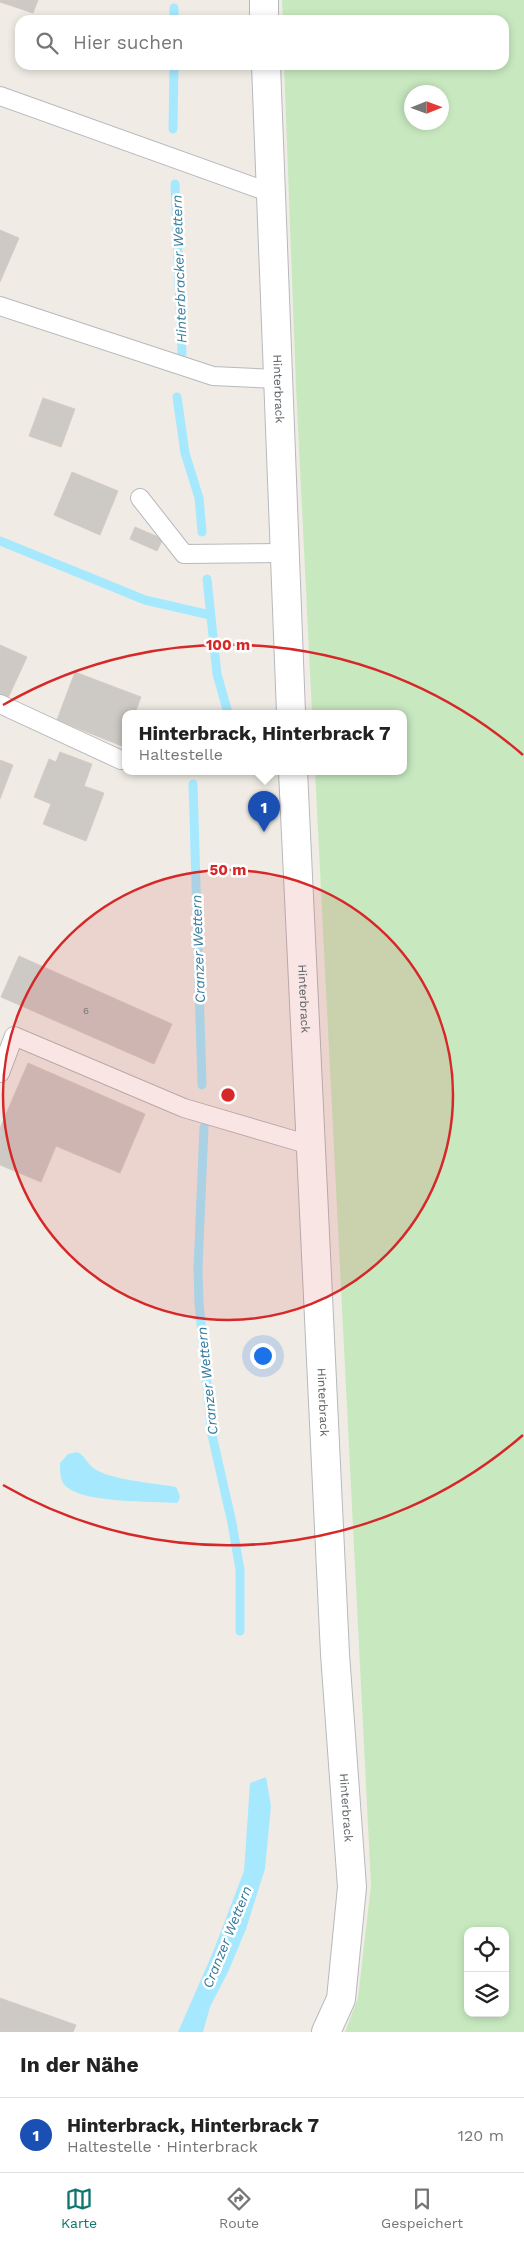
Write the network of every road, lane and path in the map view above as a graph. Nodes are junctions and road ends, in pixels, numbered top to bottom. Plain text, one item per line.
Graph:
1 (264, 0) edge
2 (264, 15) edge
3 (266, 70) edge
4 (0, 96) edge
5 (271, 193) junction
6 (0, 306) edge
7 (278, 379) junction
8 (140, 498) dead end
9 (284, 553) junction
10 (0, 704) edge
11 (290, 710) edge
12 (122, 760) edge
13 (293, 775) edge
14 (0, 1073) edge
15 (310, 1145) junction
16 (326, 2032) edge

1 - 2 street
3 - 5 street, Hinterbrack
4 - 5 lane
5 - 7 street, Hinterbrack
6 - 7 lane
7 - 9 street, Hinterbrack
8 - 9 lane
9 - 11 street, Hinterbrack
10 - 12 lane
13 - 15 street, Hinterbrack
14 - 15 lane
15 - 16 street, Hinterbrack

